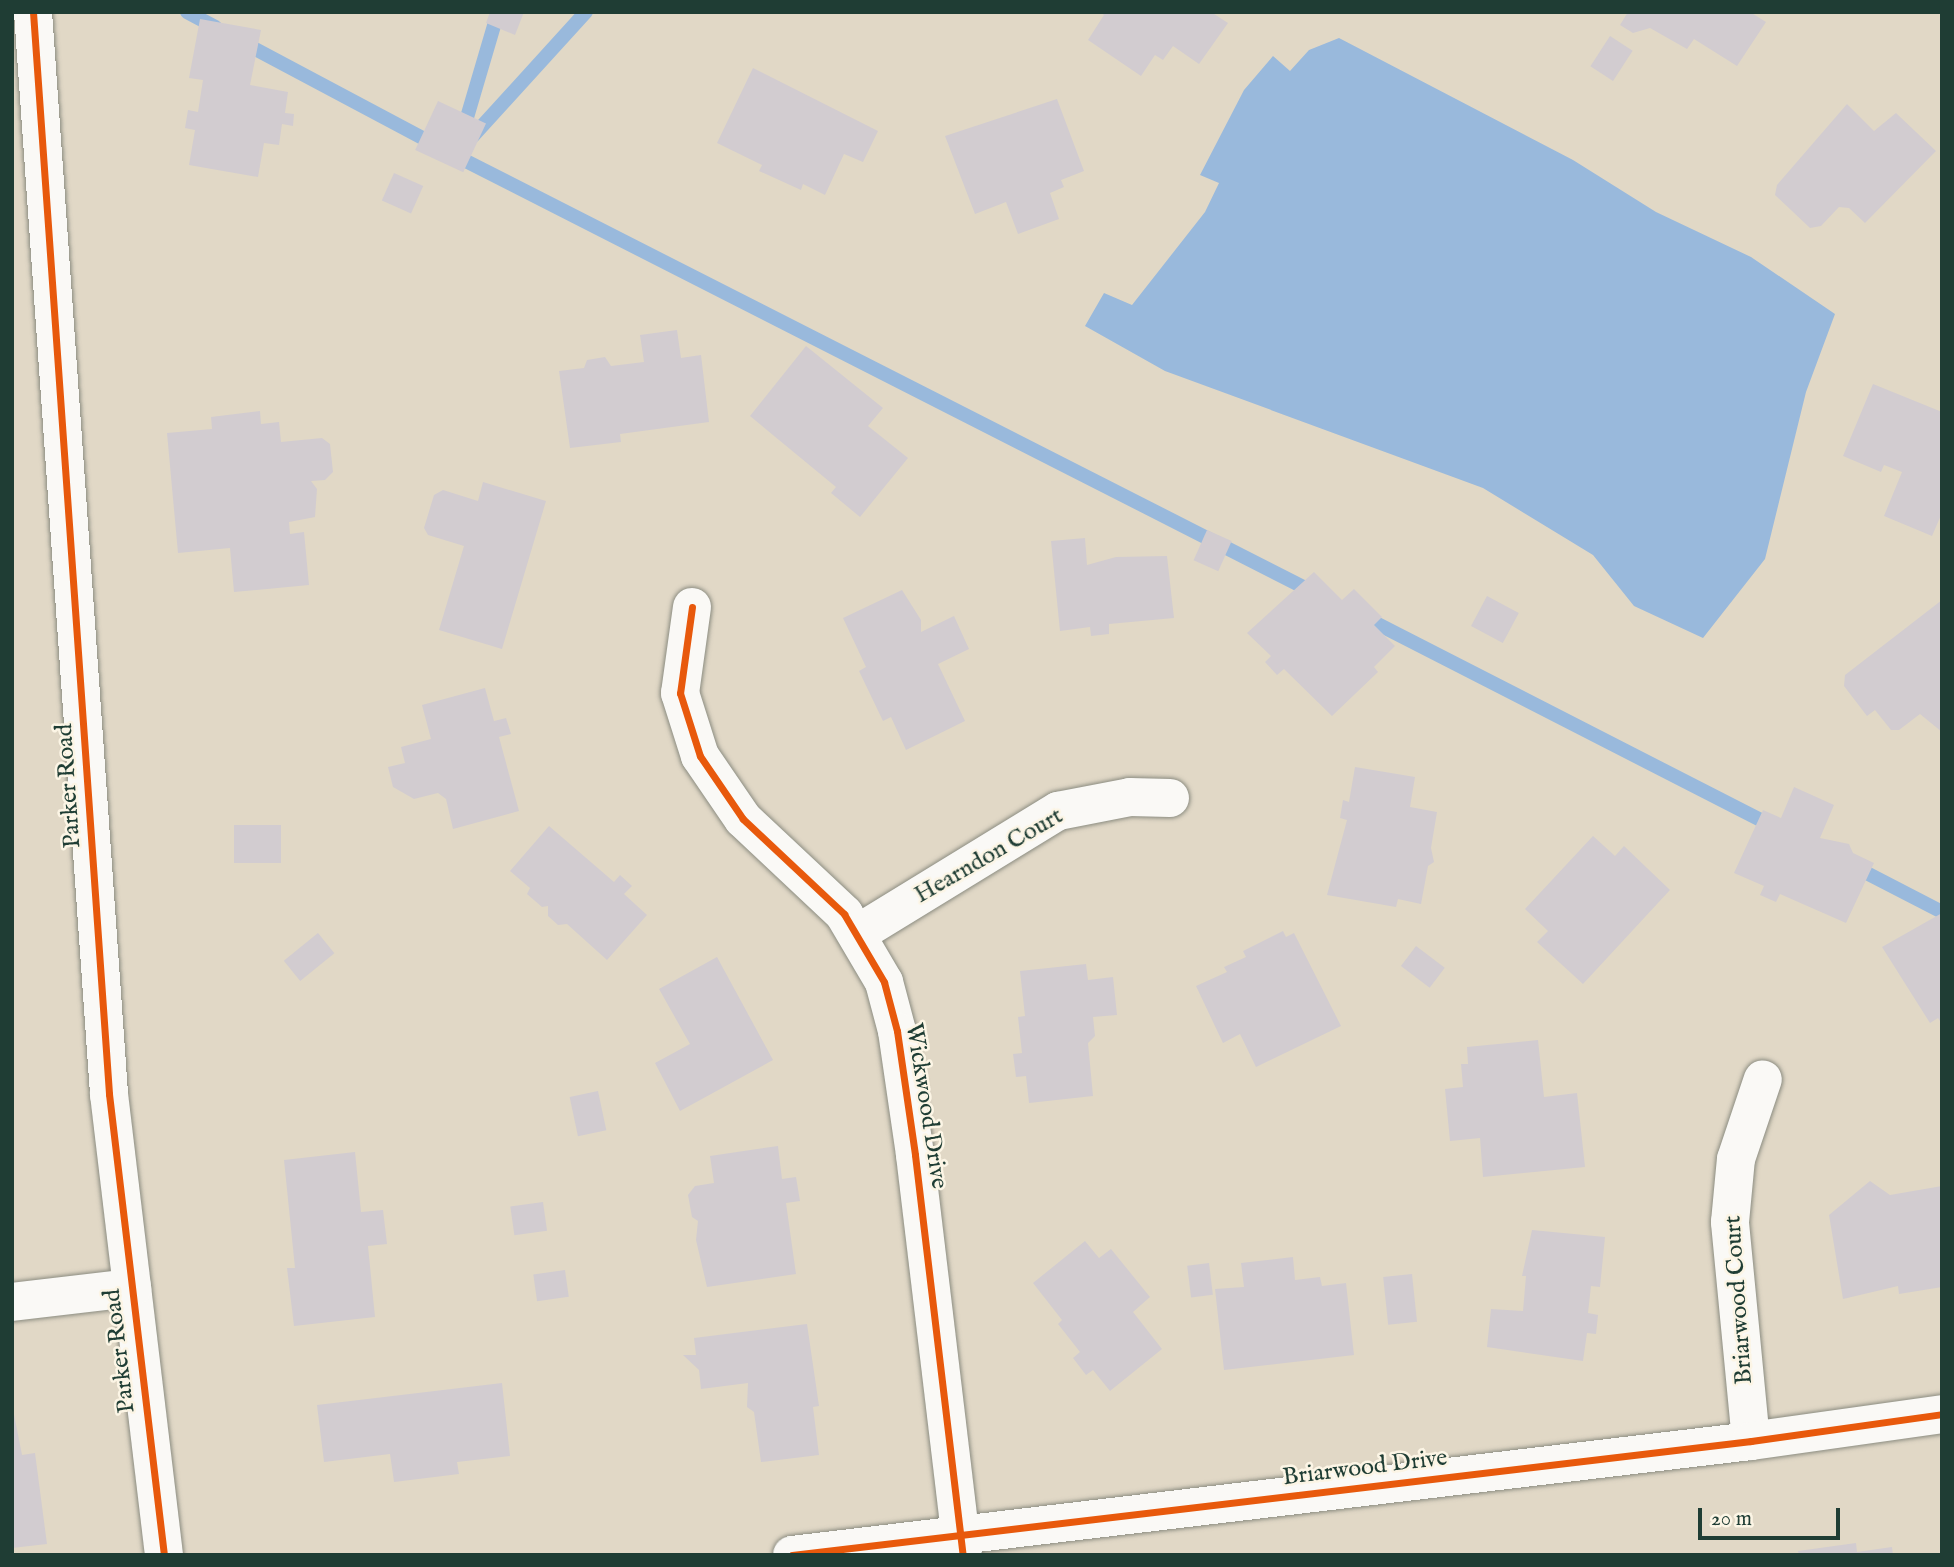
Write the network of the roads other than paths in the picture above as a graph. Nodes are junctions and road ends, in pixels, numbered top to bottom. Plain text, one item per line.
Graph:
1 (33, 12) edge
2 (692, 607) dead end
3 (1170, 798) dead end
4 (857, 934) junction
5 (1763, 1079) dead end
6 (132, 1288) junction
7 (12, 1303) edge
8 (1942, 1414) edge
9 (1752, 1441) junction
10 (962, 1545) edge
11 (164, 1555) edge
12 (792, 1555) edge

1 - 6 street, Parker Road
2 - 4 street, Wickwood Drive
3 - 4 street, Hearndon Court
4 - 10 street, Wickwood Drive
5 - 9 street, Briarwood Court
6 - 7 street
6 - 11 street, Parker Road
8 - 9 street, Briarwood Drive
9 - 10 street, Briarwood Drive
10 - 12 street, Briarwood Drive

